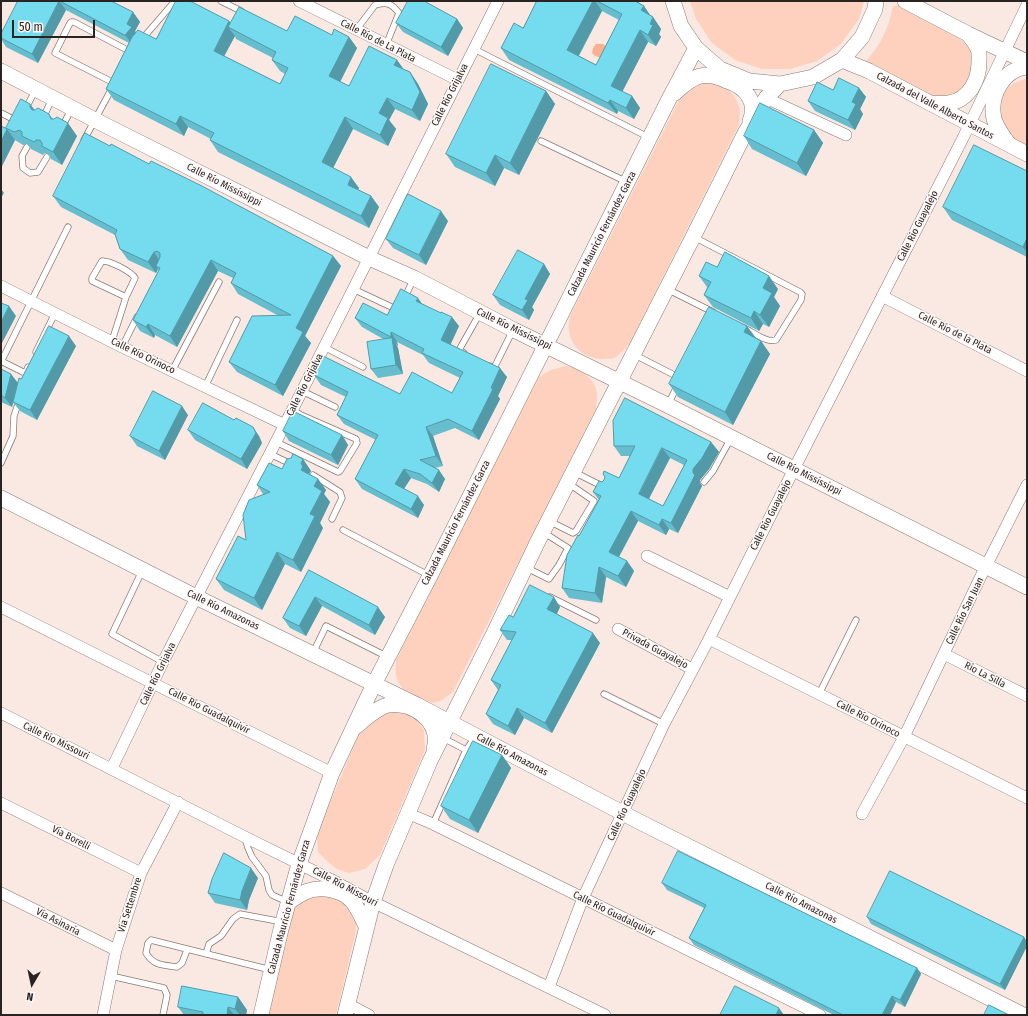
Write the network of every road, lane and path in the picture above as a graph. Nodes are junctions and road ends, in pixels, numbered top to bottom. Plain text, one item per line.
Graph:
1 (174, 1) edge
2 (221, 1) edge
3 (299, 1) edge
4 (498, 1) edge
5 (673, 1) edge
6 (876, 1) edge
7 (906, 1) edge
8 (1027, 5) edge
9 (241, 11) edge
10 (356, 30) junction
11 (968, 34) junction
12 (141, 40) edge
13 (386, 44) junction
14 (136, 46) edge
15 (696, 48) junction
16 (474, 49) junction
17 (1005, 52) junction
18 (842, 60) junction
19 (1027, 62) edge
20 (1027, 67) edge
21 (1, 71) edge
22 (118, 76) edge
23 (458, 80) junction
24 (114, 83) junction
25 (780, 84) junction
26 (36, 89) junction
27 (53, 97) junction
28 (766, 98) junction
29 (668, 101) junction
30 (930, 104) junction
31 (72, 108) junction
32 (1, 113) edge
33 (23, 114) edge
34 (43, 119) edge
35 (20, 120) edge
36 (95, 120) junction
37 (969, 124) junction
38 (62, 128) edge
39 (745, 133) junction
40 (846, 135) dead end
41 (650, 138) junction
42 (541, 141) dead end
43 (83, 142) edge
44 (1009, 144) junction
45 (27, 147) edge
46 (1027, 154) edge
47 (47, 157) edge
48 (627, 182) junction
49 (68, 227) dead end
50 (694, 237) junction
51 (370, 258) junction
52 (414, 278) junction
53 (219, 282) dead end
54 (1, 286) edge
55 (353, 289) junction
56 (667, 289) junction
57 (882, 296) junction
58 (126, 297) junction
59 (32, 301) junction
60 (140, 312) edge
61 (480, 312) junction
62 (55, 313) junction
63 (716, 314) edge
64 (237, 320) dead end
65 (738, 325) edge
66 (514, 330) junction
67 (117, 344) junction
68 (546, 345) junction
69 (324, 347) junction
70 (633, 354) junction
71 (33, 357) edge
72 (472, 358) edge
73 (30, 364) edge
74 (485, 364) edge
75 (363, 367) dead end
76 (172, 371) junction
77 (1027, 371) edge
78 (24, 372) junction
79 (23, 379) edge
80 (619, 381) junction
81 (205, 387) junction
82 (302, 391) junction
83 (21, 393) edge
84 (668, 405) junction
85 (334, 407) dead end
86 (292, 410) junction
87 (285, 425) junction
88 (731, 437) junction
89 (276, 442) junction
90 (270, 454) junction
91 (1, 464) edge
92 (297, 467) edge
93 (794, 469) junction
94 (313, 475) edge
95 (571, 478) junction
96 (704, 482) dead end
97 (1027, 485) edge
98 (608, 488) edge
99 (1, 498) edge
100 (332, 519) dead end
101 (546, 526) junction
102 (343, 530) dead end
103 (647, 556) dead end
104 (986, 566) junction
105 (526, 567) junction
106 (142, 570) junction
107 (430, 576) junction
108 (1027, 587) edge
109 (547, 595) edge
110 (196, 597) junction
111 (730, 597) junction
112 (1, 607) edge
113 (596, 620) dead end
114 (856, 620) dead end
115 (618, 629) dead end
116 (709, 640) junction
117 (312, 654) junction
118 (944, 654) junction
119 (388, 657) junction
120 (163, 662) junction
121 (692, 669) junction
122 (153, 683) junction
123 (374, 684) junction
124 (604, 694) dead end
125 (819, 694) junction
126 (1027, 696) edge
127 (1, 713) edge
128 (449, 721) junction
129 (664, 724) junction
130 (353, 729) junction
131 (476, 736) junction
132 (442, 737) junction
133 (904, 737) junction
134 (466, 750) junction
135 (430, 761) junction
136 (112, 768) junction
137 (332, 773) junction
138 (1027, 798) edge
139 (178, 802) junction
140 (1, 803) edge
141 (408, 813) junction
142 (622, 813) junction
143 (862, 814) dead end
144 (433, 824) junction
145 (245, 837) junction
146 (299, 864) junction
147 (141, 873) junction
148 (1, 893) edge
149 (583, 898) junction
150 (289, 902) junction
151 (373, 902) junction
152 (283, 922) junction
153 (366, 926) junction
154 (116, 950) junction
155 (187, 950) junction
156 (206, 954) junction
157 (272, 970) junction
158 (111, 976) junction
159 (549, 987) junction
160 (346, 1010) edge
161 (103, 1015) edge
162 (163, 1015) edge
163 (261, 1015) edge
164 (368, 1015) edge
165 (605, 1015) edge
166 (820, 1015) edge
167 (1023, 1015) edge

1 - 12 lane
2 - 9 lane
3 - 10 street, Calle Río de La Plata
4 - 16 street, Calle Río Grijalva
5 - 15 main road
6 - 18 main road
7 - 11 main road
8 - 17 street, Calle Río Guayalejo
10 - 13 street, Calle Río de La Plata
10 - 13 lane
11 - 17 main road
11 - 30 main road
13 - 23 street, Calle Río de La Plata
14 - 24 lane
15 - 25 main road
15 - 29 main road, Calzada Mauricio Fernández Garza
16 - 23 street, Calle Río Grijalva
16 - 41 lane
17 - 19 main road
17 - 37 street, Calle Río Guayalejo
18 - 25 main road
18 - 30 main road, Calzada del Valle Alberto Santos
20 - 44 main road
21 - 26 main road, Calle Río Mississippi
22 - 24 lane
23 - 51 street, Calle Río Grijalva
24 - 36 lane
25 - 28 main road
26 - 27 main road, Calle Río Mississippi
26 - 33 lane
27 - 31 main road, Calle Río Mississippi
27 - 34 lane
28 - 39 main road
28 - 40 street
29 - 39 main road
29 - 41 main road, Calzada Mauricio Fernández Garza
30 - 37 main road, Calzada del Valle Alberto Santos
31 - 36 main road, Calle Río Mississippi
31 - 38 lane
32 - 35 lane
36 - 43 lane
36 - 51 main road, Calle Río Mississippi
37 - 44 main road, Calzada del Valle Alberto Santos
37 - 57 street, Calle Río Guayalejo
39 - 50 main road
41 - 48 main road, Calzada Mauricio Fernández Garza
42 - 48 lane
44 - 46 main road, Calzada del Valle Alberto Santos
45 - 47 lane
48 - 68 main road, Calzada Mauricio Fernández Garza
49 - 59 lane
50 - 56 main road
50 - 65 lane
51 - 52 main road, Calle Río Mississippi
51 - 55 street, Calle Río Grijalva
52 - 55 lane
52 - 61 main road, Calle Río Mississippi
53 - 76 lane
54 - 59 street, Calle Río Orinoco
55 - 69 street, Calle Río Grijalva
56 - 63 lane
56 - 70 main road
57 - 77 street, Calle Río de la Plata
57 - 93 street, Calle Río Guayalejo
58 - 58 lane
58 - 67 lane
59 - 62 street, Calle Río Orinoco
59 - 78 lane
60 - 67 lane
61 - 66 main road, Calle Río Mississippi
61 - 72 lane
62 - 67 street, Calle Río Orinoco
62 - 71 lane
64 - 81 lane
66 - 68 main road, Calle Río Mississippi
66 - 74 lane
67 - 76 street, Calle Río Orinoco
68 - 80 main road, Calle Río Mississippi
68 - 107 main road, Calzada Mauricio Fernández Garza
69 - 75 lane
69 - 82 street, Calle Río Grijalva
70 - 80 main road
70 - 84 lane
73 - 78 lane
76 - 81 street, Calle Río Orinoco
78 - 79 lane
80 - 84 main road, Calle Río Mississippi
80 - 95 main road
81 - 87 street, Calle Río Orinoco
82 - 85 lane
82 - 86 street, Calle Río Grijalva
83 - 91 lane
84 - 88 main road, Calle Río Mississippi
86 - 87 street, Calle Río Grijalva
86 - 89 lane
87 - 89 street, Calle Río Grijalva
88 - 93 main road, Calle Río Mississippi
88 - 96 lane
89 - 90 street, Calle Río Grijalva
90 - 92 lane
90 - 110 street, Calle Río Grijalva
93 - 104 main road, Calle Río Mississippi
93 - 111 street, Calle Río Guayalejo
94 - 100 lane
95 - 98 lane
95 - 101 main road
95 - 101 lane
97 - 104 street, Calle Río San Juan
99 - 106 main road, Calle Río Amazonas
101 - 105 main road
101 - 105 lane
102 - 107 lane
103 - 111 street
104 - 108 main road, Calle Río Mississippi
104 - 118 street, Calle Río San Juan
105 - 128 main road
106 - 110 main road, Calle Río Amazonas
106 - 120 lane
107 - 119 main road, Calzada Mauricio Fernández Garza
109 - 113 lane
110 - 117 main road, Calle Río Amazonas
110 - 120 street, Calle Río Grijalva
111 - 116 street, Calle Río Guayalejo
112 - 122 street, Calle Río Guadalquivir
114 - 125 lane
115 - 121 street, Privada Guayalejo
116 - 121 street, Calle Río Guayalejo
116 - 125 street, Calle Río Orinoco
117 - 119 lane
117 - 123 main road, Calle Río Amazonas
118 - 126 street, Río La Silla
118 - 133 street, Calle Río San Juan
119 - 123 main road, Calzada Mauricio Fernández Garza
120 - 122 street, Calle Río Grijalva
121 - 129 street, Calle Río Guayalejo
122 - 136 street, Calle Río Grijalva
122 - 137 street, Calle Río Guadalquivir
123 - 128 main road, Calle Río Amazonas
123 - 130 main road, Calzada Mauricio Fernández Garza
124 - 129 lane
125 - 133 street, Calle Río Orinoco
127 - 136 street, Calle Río Missouri
128 - 131 main road, Calle Río Amazonas
128 - 132 main road
129 - 142 street, Calle Río Guayalejo
130 - 135 main road
130 - 137 main road, Calzada Mauricio Fernández Garza
131 - 134 lane
131 - 142 main road, Calle Río Amazonas
132 - 134 lane
132 - 135 main road
133 - 138 street, Calle Río Orinoco
133 - 143 street, Calle Río San Juan
134 - 144 lane
135 - 141 main road
136 - 139 street, Calle Río Missouri
137 - 146 main road, Calzada Mauricio Fernández Garza
139 - 145 street, Calle Río Missouri
139 - 147 street, Vía Settembre
140 - 147 street, Vía Borelli
141 - 144 street, Calle Río Guadalquivir
141 - 151 main road
142 - 149 street, Calle Río Guayalejo
142 - 167 main road, Calle Río Amazonas
144 - 149 street, Calle Río Guadalquivir
145 - 146 street, Calle Río Missouri
145 - 150 lane
146 - 150 main road, Calzada Mauricio Fernández Garza
146 - 151 street, Calle Río Missouri
147 - 154 street, Vía Settembre
148 - 154 street, Vía Asinaria
149 - 159 street, Calle Río Guayalejo
149 - 166 street, Calle Río Guadalquivir
150 - 152 main road, Calzada Mauricio Fernández Garza
150 - 153 main road
151 - 153 main road
151 - 159 street, Calle Río Missouri
152 - 156 lane
152 - 157 main road, Calzada Mauricio Fernández Garza
153 - 160 main road
154 - 158 street, Vía Settembre
155 - 155 lane
155 - 156 lane
156 - 157 lane
157 - 163 main road, Calzada Mauricio Fernández Garza
158 - 161 street, Vía Settembre
158 - 162 lane
159 - 165 street, Calle Río Missouri
160 - 164 street

